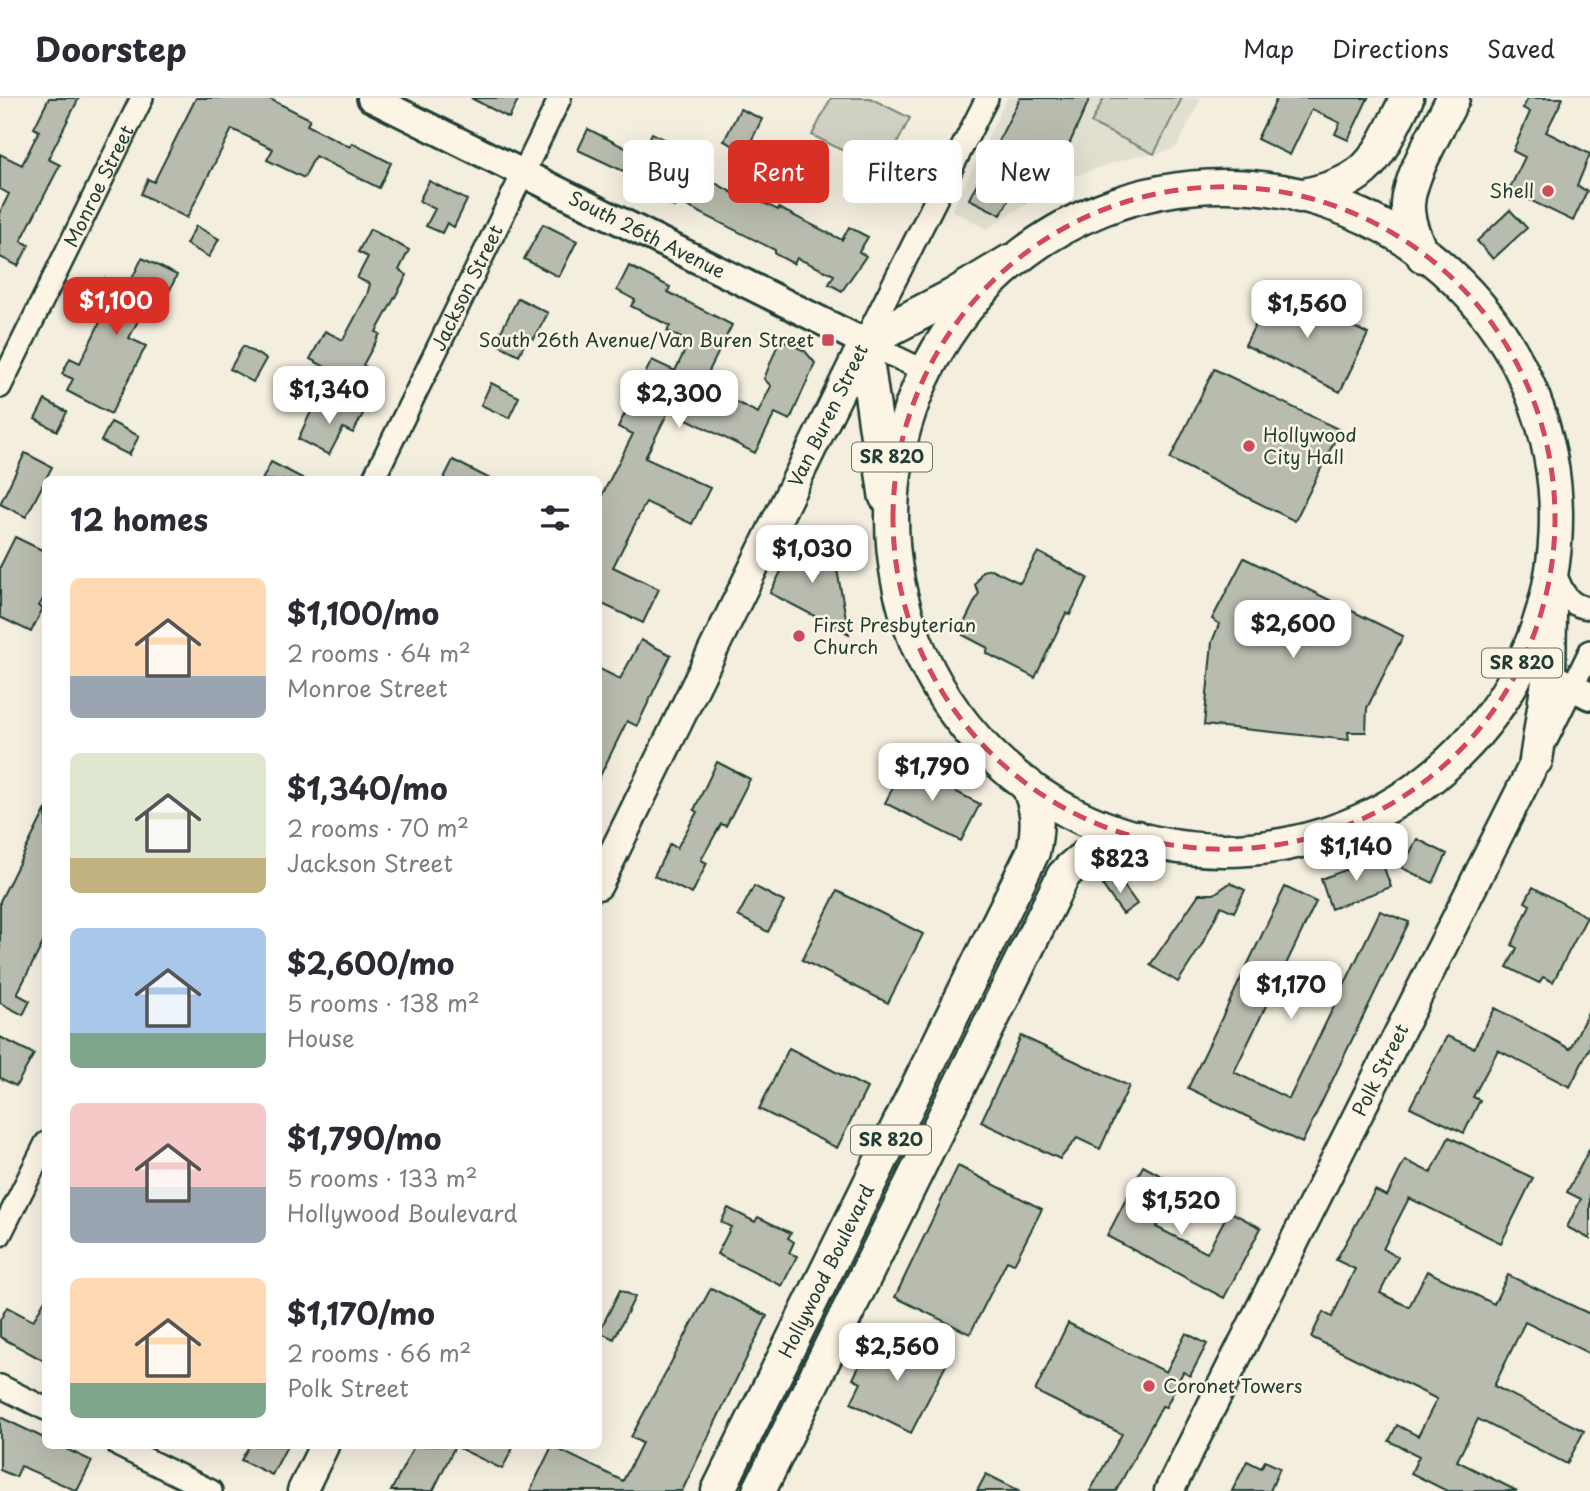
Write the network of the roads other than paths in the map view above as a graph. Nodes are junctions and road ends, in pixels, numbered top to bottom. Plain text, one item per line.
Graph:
1 (142, 98) edge
2 (371, 98) edge
3 (560, 98) edge
4 (987, 98) edge
5 (1406, 98) edge
6 (1453, 98) edge
7 (523, 173) junction
8 (1299, 196) junction
9 (1423, 256) junction
10 (1011, 261) junction
11 (864, 342) junction
12 (923, 370) junction
13 (0, 387) edge
14 (375, 476) edge
15 (886, 496) junction
16 (1552, 582) junction
17 (1590, 608) edge
18 (1590, 651) edge
19 (1556, 684) edge
20 (1472, 740) junction
21 (1536, 760) joint
22 (1027, 784) junction
23 (1137, 837) junction
24 (602, 877) edge
25 (42, 1151) edge
26 (0, 1235) edge
27 (0, 1386) edge
28 (42, 1407) edge
29 (125, 1449) edge
30 (323, 1449) edge
31 (211, 1491) edge
32 (302, 1491) edge
33 (718, 1491) edge
34 (759, 1491) edge
35 (1170, 1491) edge

1 - 13 street, Monroe Street
2 - 7 street, South 26th Avenue
3 - 7 street, Jackson Street
4 - 11 street, Van Buren Street
5 - 8 main road, SR 820
6 - 9 main road
7 - 11 street, South 26th Avenue
7 - 14 street, Jackson Street
8 - 9 main road
8 - 10 main road, SR 820
9 - 16 main road, SR 820
10 - 11 highway
10 - 12 main road, SR 820
11 - 12 street, South 26th Avenue
11 - 15 highway
11 - 24 main road, Van Buren Street
12 - 15 main road, SR 820
15 - 22 main road, SR 820
16 - 17 street
16 - 19 main road, SR 820
18 - 19 street
19 - 20 main road
19 - 20 main road, SR 820
19 - 21 main road
20 - 23 main road, SR 820
21 - 35 main road, Polk Street
22 - 23 main road
22 - 33 main road, Hollywood Boulevard / SR 820
23 - 34 main road, Hollywood Boulevard / SR 820
25 - 26 street
27 - 28 street
29 - 31 street
30 - 32 main road

